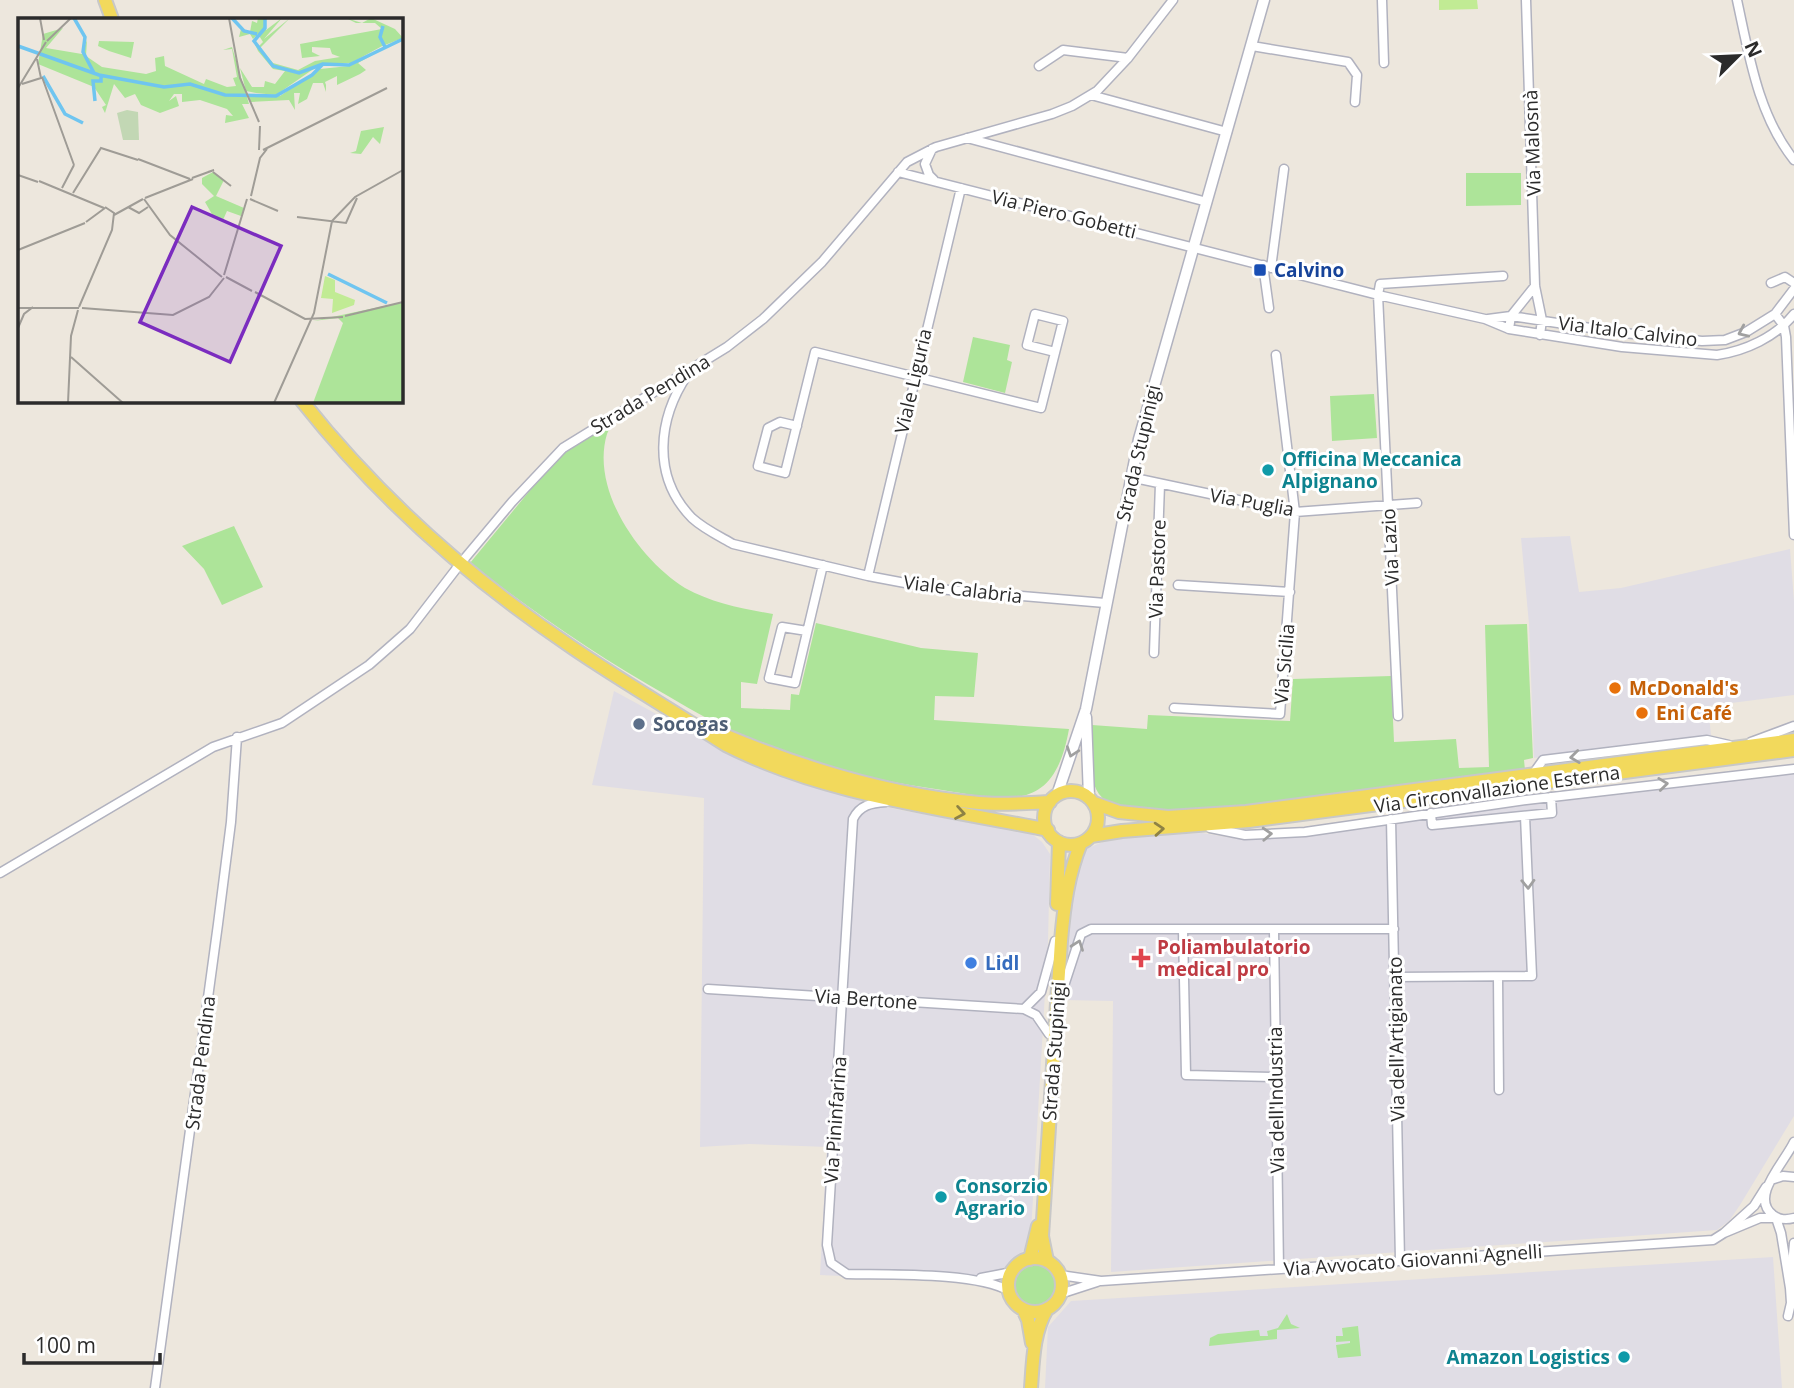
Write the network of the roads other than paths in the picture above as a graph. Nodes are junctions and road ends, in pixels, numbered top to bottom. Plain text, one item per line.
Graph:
1 (105, 0) edge
2 (1173, 0) edge
3 (1264, 0) edge
4 (1382, 0) edge
5 (1526, 0) edge
6 (1737, 0) edge
7 (111, 18) edge
8 (1252, 46) junction
9 (1128, 58) junction
10 (1384, 63) dead end
11 (1039, 66) dead end
12 (1091, 94) junction
13 (1355, 102) dead end
14 (1227, 132) junction
15 (967, 138) junction
16 (934, 148) junction
17 (1794, 160) edge
18 (1284, 169) dead end
19 (898, 172) junction
20 (934, 180) junction
21 (961, 188) junction
22 (1207, 202) junction
23 (1195, 246) junction
24 (1267, 266) junction
25 (1503, 276) dead end
26 (1771, 283) dead end
27 (1794, 283) edge
28 (1535, 286) junction
29 (1794, 289) edge
30 (1378, 295) junction
31 (1269, 308) dead end
32 (1775, 314) junction
33 (1794, 314) edge
34 (1511, 316) junction
35 (1485, 319) junction
36 (1542, 320) junction
37 (1784, 326) junction
38 (1509, 329) junction
39 (1540, 335) junction
40 (1055, 352) junction
41 (1276, 355) dead end
42 (690, 371) junction
43 (915, 375) junction
44 (303, 402) edge
45 (797, 426) junction
46 (1130, 477) junction
47 (1160, 484) junction
48 (1417, 503) dead end
49 (1388, 505) junction
50 (1296, 512) junction
51 (1794, 535) edge
52 (460, 564) junction
53 (823, 565) junction
54 (868, 576) junction
55 (1178, 585) dead end
56 (1290, 592) junction
57 (1105, 603) junction
58 (807, 631) junction
59 (1154, 653) dead end
60 (1174, 708) dead end
61 (1086, 709) junction
62 (1398, 716) dead end
63 (689, 721) junction
64 (1793, 731) edge
65 (237, 737) junction
66 (1794, 750) edge
67 (1794, 769) edge
68 (1551, 797) junction
69 (1053, 798) junction
70 (1091, 800) junction
71 (896, 802) junction
72 (1431, 813) junction
73 (1525, 816) junction
74 (1391, 819) junction
75 (1200, 826) junction
76 (1048, 830) junction
77 (1086, 840) junction
78 (1059, 842) junction
79 (0, 873) edge
80 (1394, 929) junction
81 (1183, 930) junction
82 (1274, 931) junction
83 (1055, 941) junction
84 (1395, 977) junction
85 (1498, 977) junction
86 (708, 989) dead end
87 (842, 997) junction
88 (1024, 1009) junction
89 (1056, 1010) junction
90 (1049, 1034) junction
91 (1276, 1077) junction
92 (1499, 1090) dead end
93 (1794, 1142) edge
94 (1794, 1177) edge
95 (1769, 1184) junction
96 (1776, 1217) junction
97 (1794, 1218) edge
98 (1724, 1233) junction
99 (1794, 1243) edge
100 (1030, 1259) junction
101 (1400, 1260) junction
102 (1047, 1261) junction
103 (1279, 1269) junction
104 (1012, 1272) junction
105 (1060, 1275) junction
106 (972, 1279) junction
107 (1101, 1281) junction
108 (1790, 1288) junction
109 (1009, 1291) junction
110 (1060, 1294) junction
111 (1023, 1309) junction
112 (1047, 1309) junction
113 (1788, 1315) dead end
114 (1034, 1351) junction
115 (155, 1388) edge
116 (1031, 1388) edge

1 - 7 main road
2 - 9 street, Strada Pendina
3 - 8 street, Strada Stupinigi
4 - 10 street
5 - 28 street, Via Malosnà
6 - 17 street
8 - 13 street
8 - 14 street, Strada Stupinigi
9 - 11 street
9 - 12 street, Strada Pendina
12 - 14 street
12 - 15 street, Strada Pendina
14 - 22 street, Strada Stupinigi
15 - 16 street, Strada Pendina
15 - 22 street
16 - 19 street, Strada Pendina
16 - 20 street
18 - 24 street
19 - 20 street, Via Piero Gobetti
19 - 42 street, Strada Pendina
20 - 21 street, Via Piero Gobetti
21 - 23 street, Via Piero Gobetti
21 - 43 street, Viale Liguria
22 - 23 street, Strada Stupinigi
23 - 24 street, Via Italo Calvino
23 - 46 street, Strada Stupinigi
24 - 30 street, Via Italo Calvino
24 - 31 street
25 - 30 street
26 - 27 street
28 - 34 street
28 - 36 street, Via Malosnà
29 - 32 street, Via Italo Calvino
30 - 35 street, Via Italo Calvino
30 - 49 street, Via Lazio
32 -> 36 street, Via Italo Calvino
32 - 37 street
33 - 37 street, Via Italo Calvino
34 - 35 street, Via Italo Calvino
34 - 36 street, Via Italo Calvino
34 - 38 street
35 - 38 street, Via Italo Calvino
36 - 39 street, Via Malosnà
37 - 39 street, Via Italo Calvino
37 - 51 street
38 - 39 street, Via Italo Calvino
40 - 40 street
40 - 43 street
41 - 50 street, Via Sicilia
42 - 52 street, Strada Pendina
42 - 53 street, Viale Calabria
43 - 45 street
43 - 54 street, Viale Liguria
44 - 52 main road, Via Circonvallazione Esterna
45 - 45 street
46 - 47 street, Via Puglia
46 - 57 street, Strada Stupinigi
47 - 50 street, Via Puglia
47 - 59 street, Via Pastore
48 - 49 street, Via Puglia
49 - 50 street, Via Puglia
49 - 62 street, Via Lazio
50 - 56 street, Via Sicilia
52 - 63 main road, Via Circonvallazione Esterna
52 - 65 street, Strada Pendina
53 - 54 street, Viale Calabria
53 - 58 street
54 - 57 street, Viale Calabria
55 - 56 street
56 - 60 street, Via Sicilia
57 - 61 street, Strada Stupinigi
58 - 58 street
61 -> 69 street, Strada Stupinigi
61 - 70 street, Strada Stupinigi
63 - 69 main road, Via Circonvallazione Esterna
63 - 71 main road, Via Circonvallazione Esterna
64 -> 70 main road, Via Circonvallazione Esterna
65 - 79 street, Strada Pendina
65 - 115 street, Strada Pendina
66 - 75 main road, Via Circonvallazione Esterna
68 -> 67 street, Via Circonvallazione Esterna
68 - 72 street, Via Circonvallazione Esterna
68 - 73 street, Via Circonvallazione Esterna
69 - 70 main road, Via Circonvallazione Esterna
69 - 76 main road
70 - 77 main road
71 -> 76 main road, Via Circonvallazione Esterna
71 - 87 street, Via Pininfarina
72 - 73 street, Via Circonvallazione Esterna
72 - 74 street, Via Circonvallazione Esterna
73 -> 85 street, Via Circonvallazione Esterna
75 -> 74 street, Via Circonvallazione Esterna
74 - 80 street, Via dell'Artigianato
77 -> 75 main road, Via Circonvallazione Esterna
76 - 78 main road
77 - 78 main road, Via Circonvallazione Esterna
77 - 89 main road, Strada Stupinigi
78 - 83 main road, Strada Stupinigi
80 - 82 street
80 - 84 street, Via dell'Artigianato
81 - 82 street
89 -> 81 street
81 - 91 street
82 - 91 street, Via dell'Industria
83 - 88 street
83 - 90 main road, Strada Stupinigi
84 - 85 street
84 - 101 street, Via dell'Artigianato
85 - 92 street
86 - 87 street, Via Bertone
87 - 88 street, Via Bertone
87 - 106 street, Via Pininfarina
88 - 90 street
89 - 102 main road, Strada Stupinigi
90 - 100 main road, Strada Stupinigi
91 - 103 street, Via dell'Industria
93 - 95 street
94 - 95 street
95 - 96 street
95 - 98 street
96 - 97 street, Via Avvocato Giovanni Agnelli
96 - 98 street, Via Avvocato Giovanni Agnelli
96 - 108 street
98 - 101 street, Via Avvocato Giovanni Agnelli
99 - 108 street
100 - 102 main road
100 - 104 main road
101 - 103 street, Via Avvocato Giovanni Agnelli
102 - 105 main road
103 - 107 street, Via Avvocato Giovanni Agnelli
104 - 106 street, Via Pininfarina
104 - 109 main road
105 - 107 street, Via Avvocato Giovanni Agnelli
105 - 110 main road
106 - 109 street, Via Pininfarina
107 - 110 street, Via Avvocato Giovanni Agnelli
108 - 113 street
109 - 111 main road
110 - 112 main road
111 - 112 main road
111 - 114 main road
112 - 114 main road
114 - 116 main road

